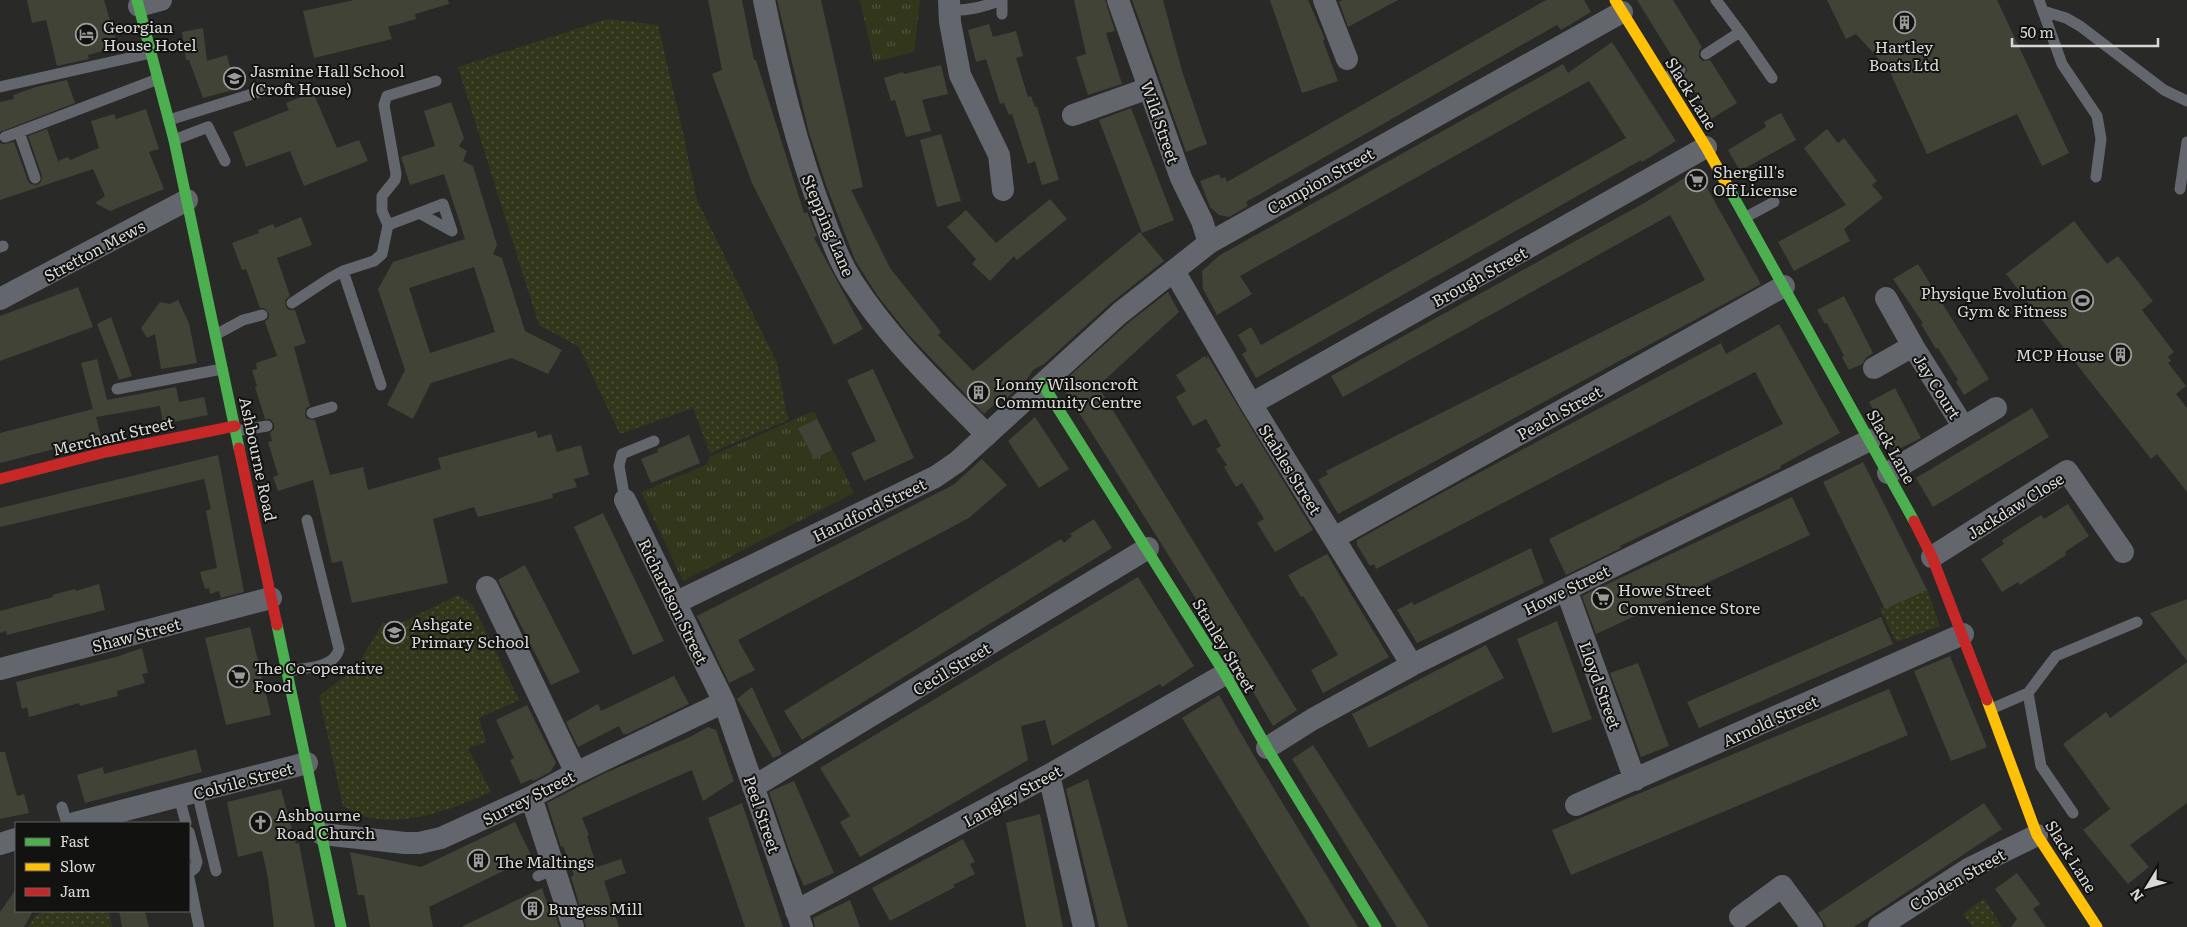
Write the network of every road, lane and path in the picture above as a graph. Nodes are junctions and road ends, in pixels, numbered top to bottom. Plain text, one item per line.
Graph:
1 (161, 0) edge
2 (764, 0) edge
3 (1001, 0) edge
4 (1118, 0) edge
5 (1324, 0) edge
6 (1716, 0) edge
7 (138, 3) edge
8 (949, 5) edge
9 (1619, 6) edge
10 (2041, 6) edge
11 (1002, 14) dead end
12 (1740, 32) junction
13 (151, 53) junction
14 (1706, 54) dead end
15 (1347, 58) dead end
16 (1680, 70) dead end
17 (1772, 78) dead end
18 (158, 79) junction
19 (1664, 79) junction
20 (436, 81) dead end
21 (0, 88) edge
22 (1149, 88) junction
23 (262, 91) dead end
24 (2187, 101) edge
25 (1073, 115) dead end
26 (169, 120) junction
27 (19, 132) junction
28 (5, 137) dead end
29 (174, 140) junction
30 (2187, 142) edge
31 (1706, 147) junction
32 (225, 161) dead end
33 (35, 178) dead end
34 (2096, 178) dead end
35 (2180, 188) dead end
36 (1003, 190) dead end
37 (187, 200) junction
38 (1774, 202) dead end
39 (419, 213) dead end
40 (1746, 217) junction
41 (388, 225) junction
42 (1208, 243) junction
43 (343, 271) junction
44 (1174, 271) junction
45 (1784, 286) junction
46 (1886, 298) dead end
47 (0, 299) edge
48 (292, 303) dead end
49 (262, 315) dead end
50 (217, 334) junction
51 (1913, 346) junction
52 (1874, 368) dead end
53 (224, 369) junction
54 (1042, 383) junction
55 (381, 385) dead end
56 (117, 389) dead end
57 (1251, 404) junction
58 (332, 407) dead end
59 (1996, 408) dead end
60 (312, 413) dead end
61 (267, 426) dead end
62 (1963, 426) junction
63 (236, 429) junction
64 (986, 435) junction
65 (1870, 440) junction
66 (654, 441) dead end
67 (1888, 474) junction
68 (0, 479) edge
69 (625, 500) joint
70 (307, 520) dead end
71 (1334, 538) junction
72 (1148, 548) junction
73 (2123, 552) dead end
74 (1932, 557) junction
75 (487, 586) dead end
76 (1566, 589) junction
77 (271, 598) junction
78 (675, 603) junction
79 (2137, 622) dead end
80 (1962, 634) junction
81 (1412, 665) junction
82 (0, 669) edge
83 (287, 670) junction
84 (1225, 674) junction
85 (2028, 693) junction
86 (724, 702) junction
87 (1991, 709) junction
88 (1267, 748) junction
89 (307, 763) junction
90 (576, 772) junction
91 (1049, 775) junction
92 (1634, 780) junction
93 (754, 787) junction
94 (188, 795) junction
95 (531, 797) junction
96 (1576, 805) dead end
97 (2073, 813) dead end
98 (69, 815) edge
99 (186, 822) edge
100 (322, 834) junction
101 (2038, 835) junction
102 (190, 836) edge
103 (15, 839) edge
104 (0, 844) edge
105 (216, 871) dead end
106 (190, 872) edge
107 (190, 883) edge
108 (1740, 916) dead end
109 (799, 919) edge
110 (199, 927) edge
111 (341, 927) edge
112 (573, 927) edge
113 (1084, 927) edge
114 (1376, 927) edge
115 (1812, 927) edge
116 (1880, 927) edge
117 (2097, 927) edge

1 - 7 street
2 - 64 street, Stepping Lane
3 - 8 lane
3 - 11 lane
4 - 22 street, Wild Street
5 - 15 street
6 - 12 lane
7 - 13 street, Ashbourne Road
8 - 36 street
9 - 19 street, Slack Lane
9 - 42 street, Campion Street
10 - 24 lane
10 - 34 lane
12 - 14 lane
12 - 17 lane
13 - 18 street, Ashbourne Road
13 - 21 lane
16 - 19 lane
18 - 26 street, Ashbourne Road
18 - 27 lane
19 - 31 street, Slack Lane
20 - 41 lane
22 - 25 street
22 - 42 street, Wild Street
23 - 26 lane
26 - 29 street, Ashbourne Road
27 - 28 lane
27 - 33 lane
29 - 32 lane
29 - 37 street, Ashbourne Road
30 - 35 lane
31 - 40 street, Slack Lane
31 - 57 street, Brough Street
37 - 47 street, Stretton Mews
37 - 50 street, Ashbourne Road
38 - 40 lane
39 - 41 lane
40 - 45 street, Slack Lane
41 - 43 lane
42 - 44 street, Campion Street
43 - 48 lane
43 - 55 lane
44 - 54 street, Campion Street
44 - 57 street, Stables Street
45 - 65 street, Slack Lane
45 - 71 street, Peach Street
46 - 51 street, Jay Court
49 - 50 lane
50 - 53 street, Ashbourne Road
51 - 52 street, Jay Court
51 - 62 street, Jay Court
53 - 56 lane
53 - 63 street, Ashbourne Road
54 - 64 street, Handford Street
54 - 72 street, Stanley Street
57 - 71 street, Stables Street
58 - 60 lane
59 - 62 street, Jay Court
61 - 63 lane
62 - 67 street, Jay Court
63 - 68 street, Merchant Street
63 - 77 street, Ashbourne Road
64 - 78 street, Handford Street
65 - 67 street, Slack Lane
65 - 76 street, Howe Street
66 - 69 lane
67 - 74 street, Slack Lane
69 - 78 street, Richardson Street
70 - 83 lane
71 - 81 street, Stables Street
72 - 84 street, Stanley Street
72 - 93 street, Cecil Street
73 - 74 street, Jackdaw Close
74 - 80 street, Slack Lane
75 - 90 street
76 - 81 street, Howe Street
76 - 92 street, Lloyd Street
77 - 82 street, Shaw Street
77 - 83 street, Ashbourne Road
78 - 86 street, Richardson Street
79 - 85 lane
80 - 87 street, Slack Lane
80 - 92 street, Arnold Street
81 - 88 street, Howe Street
83 - 89 street, Ashbourne Road
84 - 88 street, Stanley Street
84 - 91 street, Langley Street
85 - 87 lane
85 - 97 lane
86 - 90 street, Surrey Street
86 - 93 street, Peel Street
87 - 101 street, Slack Lane
88 - 114 street, Stanley Street
89 - 94 street, Colvile Street
89 - 100 street, Ashbourne Road
90 - 95 street, Surrey Street
91 - 109 street, Langley Street
91 - 113 street
92 - 96 street, Arnold Street
93 - 109 street, Peel Street
94 - 98 street, Colvile Street
94 - 99 lane, Colvile Street
94 - 105 lane
95 - 100 street, Surrey Street
95 - 112 street
100 - 111 street, Ashbourne Road
101 - 116 street, Cobden Street
101 - 117 street, Slack Lane
102 - 106 lane
103 - 104 street
107 - 110 lane
108 - 115 street

